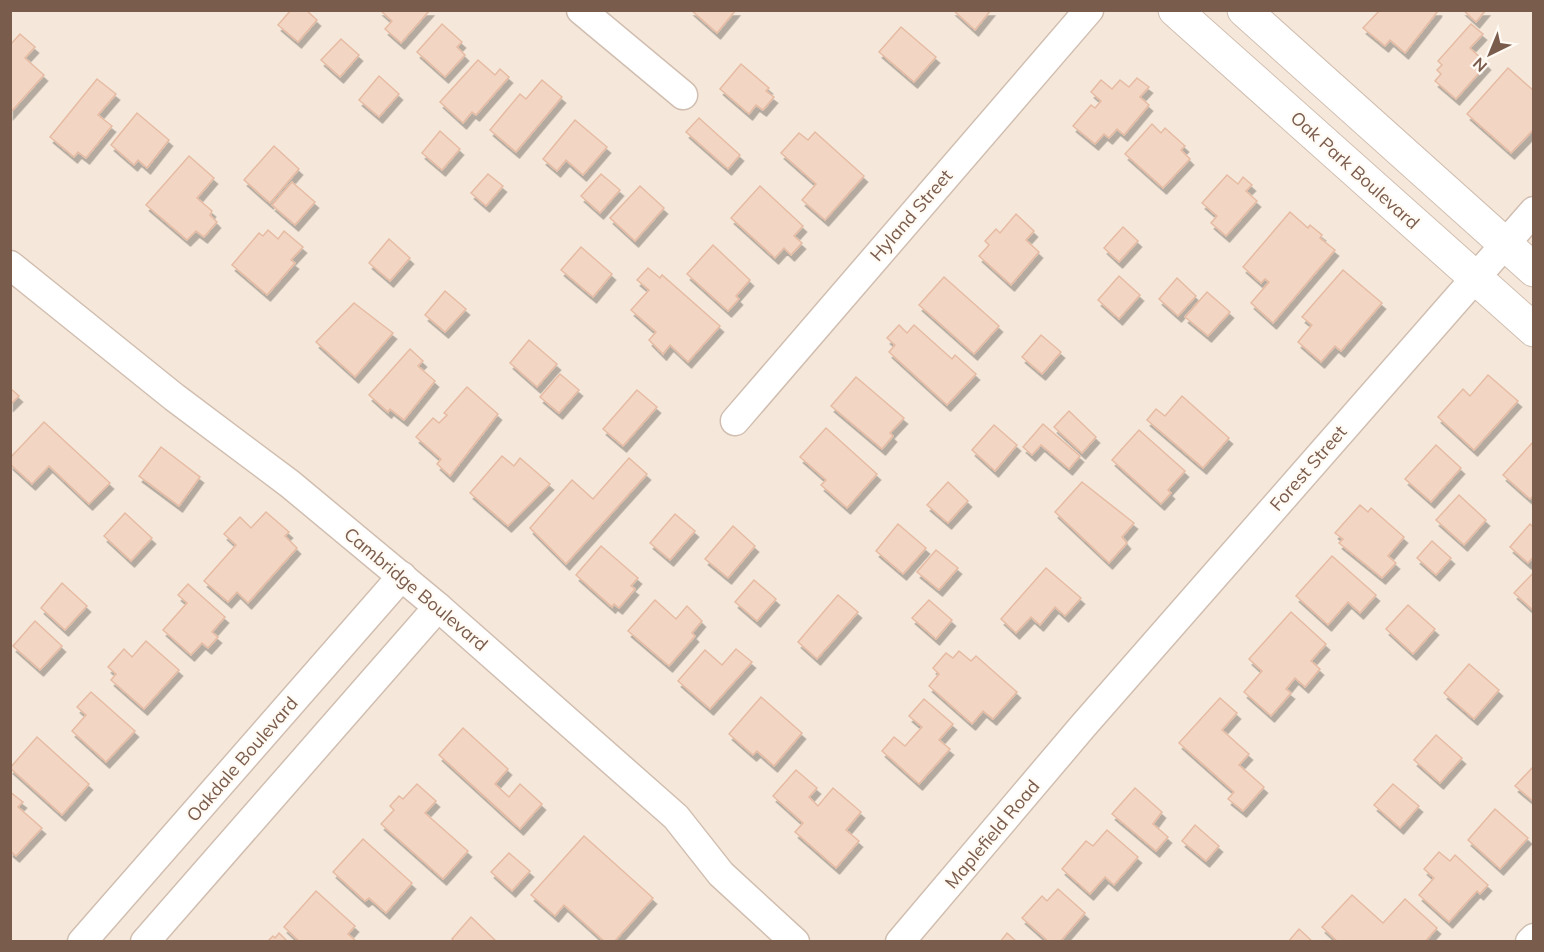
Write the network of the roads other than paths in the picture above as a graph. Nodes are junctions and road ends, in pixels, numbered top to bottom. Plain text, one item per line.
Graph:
1 (581, 10) edge
2 (1089, 10) edge
3 (1175, 10) edge
4 (1244, 10) edge
5 (683, 96) dead end
6 (1533, 211) edge
7 (1504, 244) junction
8 (10, 265) edge
9 (1533, 270) edge
10 (1475, 278) junction
11 (1533, 330) edge
12 (735, 421) dead end
13 (402, 576) junction
14 (438, 607) junction
15 (1083, 726) joint
16 (1533, 938) edge
17 (82, 942) edge
18 (145, 942) edge
19 (795, 942) edge
20 (900, 942) edge
21 (1530, 942) edge

1 - 5 street
2 - 12 street, Hyland Street
3 - 10 street, Oak Park Boulevard
4 - 7 street
6 - 7 street, Forest Street
7 - 9 street
7 - 10 street, Forest Street
8 - 13 street, Cambridge Boulevard
10 - 11 street, Oak Park Boulevard
10 - 15 street, Forest Street
13 - 14 street, Cambridge Boulevard
13 - 17 street, Oakdale Boulevard
14 - 18 street
14 - 19 street, Cambridge Boulevard
15 - 20 street, Maplefield Road
16 - 21 street

